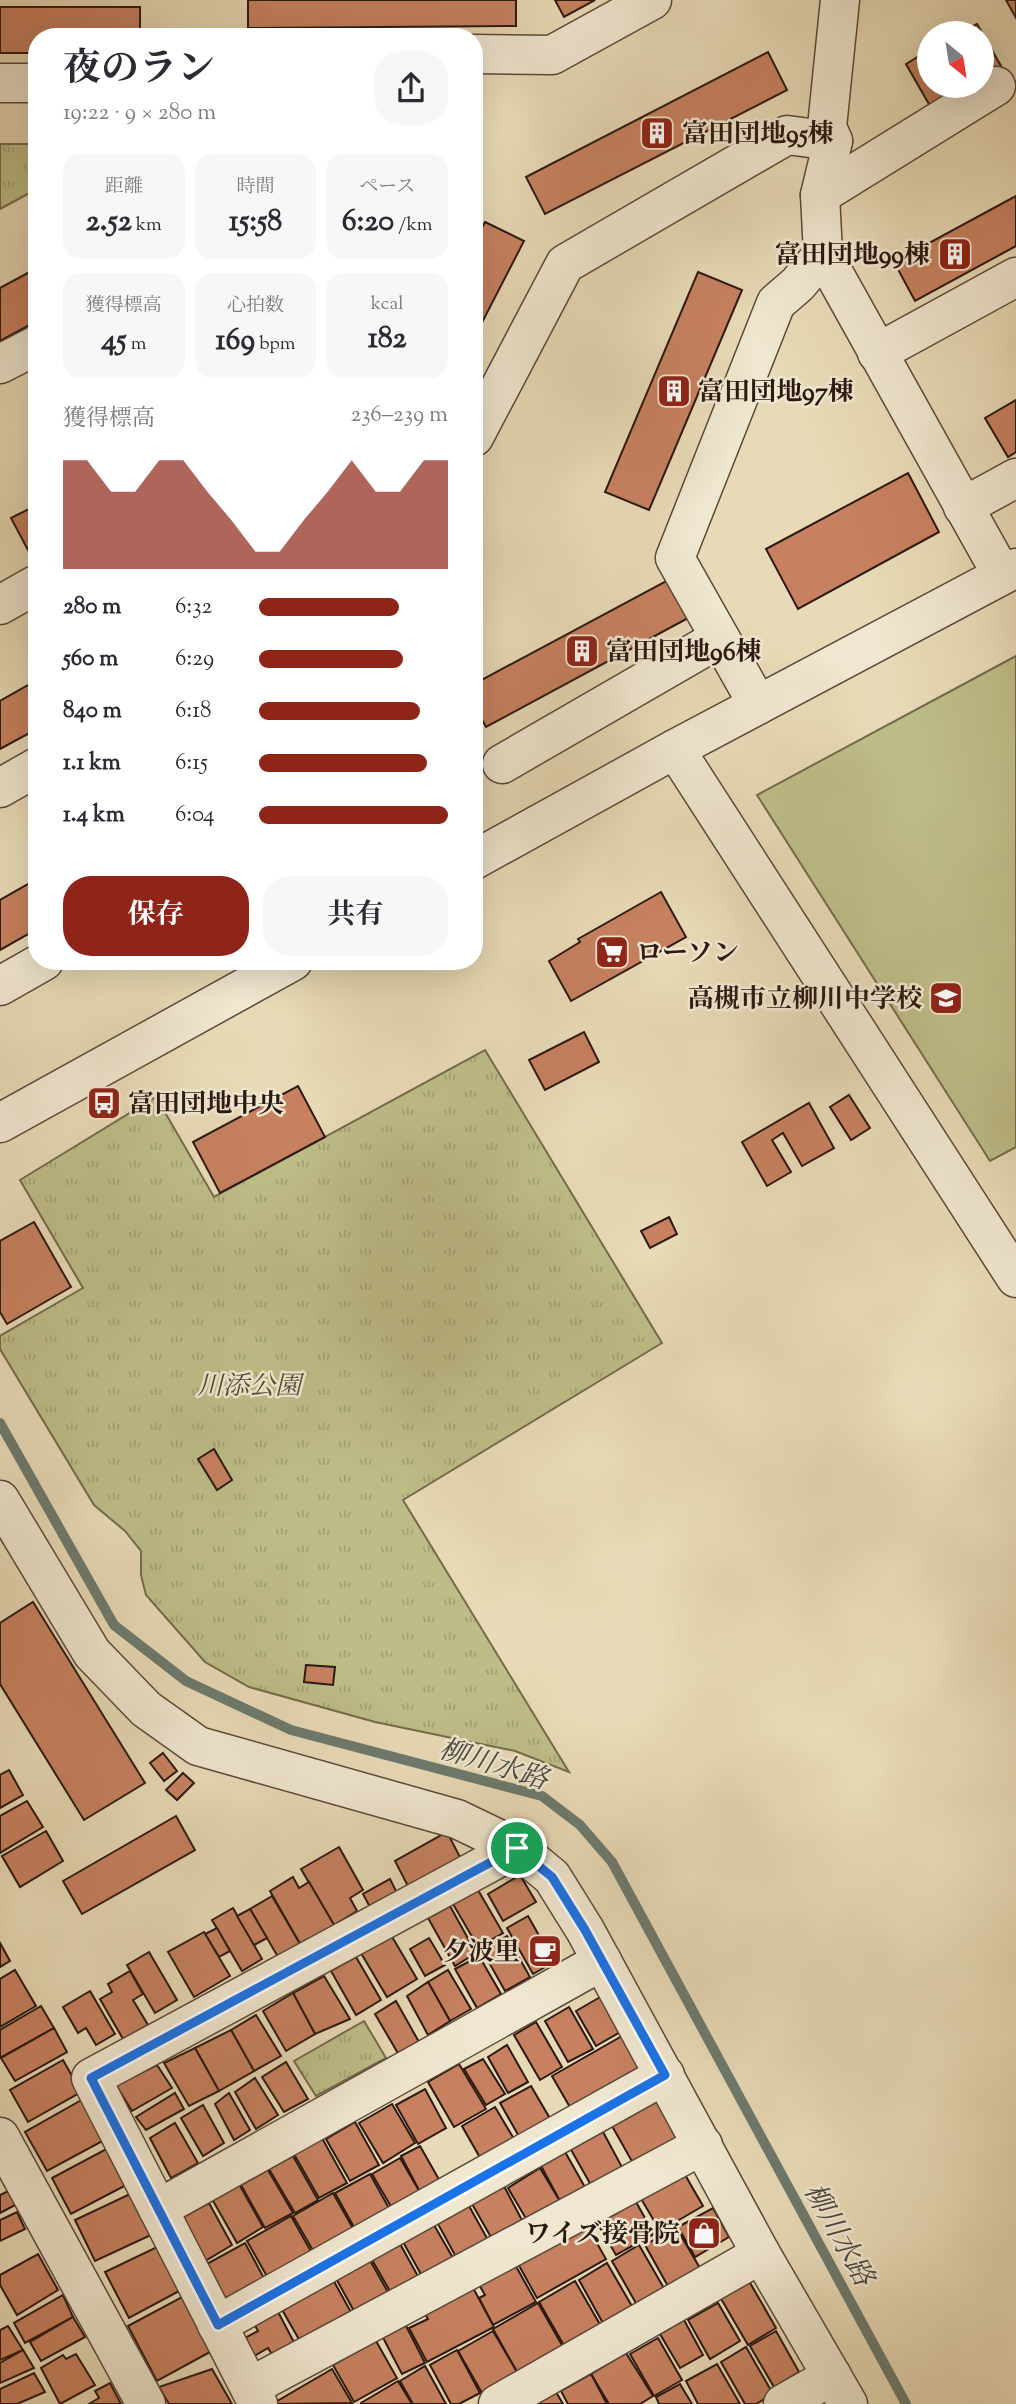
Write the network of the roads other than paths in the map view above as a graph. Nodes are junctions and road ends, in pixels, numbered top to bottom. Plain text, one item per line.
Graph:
1 (652, 0) edge
2 (840, 0) edge
3 (483, 54) edge
4 (0, 83) edge
5 (28, 83) edge
6 (996, 86) dead end
7 (833, 141) junction
8 (820, 195) junction
9 (823, 254) junction
10 (1016, 277) edge
11 (28, 350) edge
12 (877, 354) junction
13 (0, 364) edge
14 (483, 420) edge
15 (1016, 478) edge
16 (964, 508) junction
17 (1009, 572) edge
18 (28, 589) edge
19 (0, 605) edge
20 (720, 638) junction
21 (758, 705) junction
22 (676, 749) junction
23 (502, 764) dead end
24 (28, 772) edge
25 (0, 788) edge
26 (483, 855) edge
27 (28, 970) edge
28 (277, 970) edge
29 (0, 986) edge
30 (0, 1123) edge
31 (1016, 1278) edge
32 (0, 1500) edge
33 (517, 1848) junction
34 (602, 1961) junction
35 (665, 2075) junction
36 (0, 2137) edge
37 (703, 2145) junction
38 (158, 2209) junction
39 (761, 2253) junction
40 (218, 2325) junction
41 (840, 2390) edge
42 (254, 2396) edge
43 (146, 2404) edge
44 (498, 2404) edge
45 (783, 2404) edge

1 - 3 street
2 - 7 street
4 - 5 street
6 - 8 street
7 - 8 street
7 - 14 street
8 - 9 street
9 - 12 street
9 - 20 street
10 - 12 street
11 - 13 street
12 - 16 street
15 - 16 street
16 - 17 street
17 - 21 street
18 - 19 street
20 - 21 street
20 - 23 street
21 - 22 street
22 - 26 street
22 - 31 street
24 - 25 street
27 - 29 street
28 - 30 street
32 - 33 street
33 - 34 street
33 - 38 street
34 - 35 street
34 - 38 street
35 - 37 street
35 - 40 street
36 - 43 street
37 - 39 street
37 - 42 street
38 - 40 street
39 - 41 street
39 - 44 street
40 - 42 street
41 - 45 street

